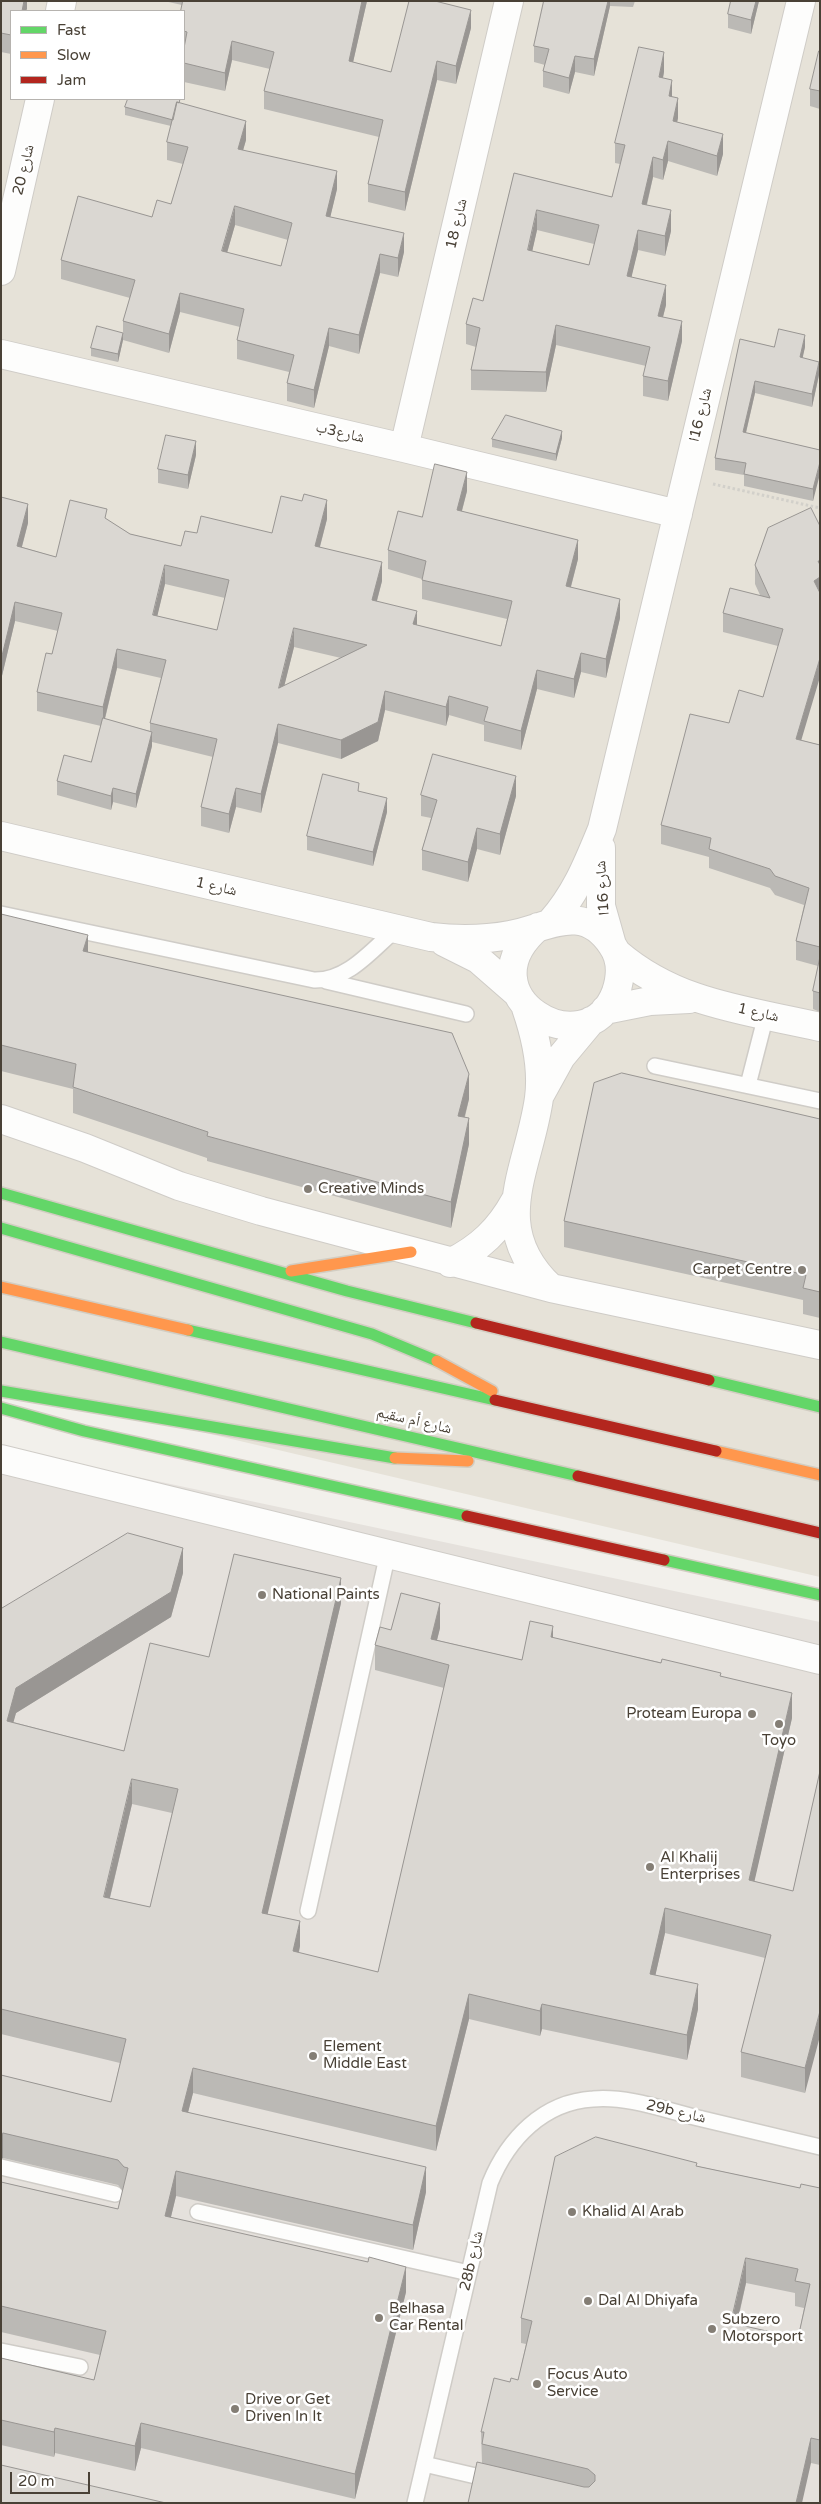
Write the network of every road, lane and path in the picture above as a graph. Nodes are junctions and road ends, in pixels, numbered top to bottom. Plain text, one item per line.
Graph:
1 (509, 1) edge
2 (801, 1) edge
3 (40, 100) edge
4 (1, 271) edge
5 (1, 354) edge
6 (404, 448) junction
7 (686, 478) junction
8 (820, 508) edge
9 (678, 514) junction
10 (602, 829) junction
11 (1, 836) edge
12 (1, 914) edge
13 (545, 925) junction
14 (395, 930) junction
15 (431, 937) junction
16 (615, 949) junction
17 (324, 981) junction
18 (695, 999) junction
19 (521, 1000) junction
20 (466, 1014) dead end
21 (598, 1015) junction
22 (766, 1015) junction
23 (820, 1027) edge
24 (655, 1066) dead end
25 (748, 1085) junction
26 (539, 1098) junction
27 (820, 1101) edge
28 (1, 1119) edge
29 (1, 1192) edge
30 (515, 1201) junction
31 (1, 1228) edge
32 (411, 1252) junction
33 (450, 1263) junction
34 (282, 1273) junction
35 (1, 1287) edge
36 (551, 1288) junction
37 (1, 1342) edge
38 (820, 1345) edge
39 (1, 1391) edge
40 (510, 1403) junction
41 (820, 1407) edge
42 (1, 1408) edge
43 (1, 1459) edge
44 (509, 1459) junction
45 (820, 1475) edge
46 (820, 1533) edge
47 (388, 1553) junction
48 (820, 1595) edge
49 (820, 1660) edge
50 (308, 1911) dead end
51 (535, 2120) joint
52 (820, 2147) edge
53 (1, 2167) edge
54 (115, 2194) dead end
55 (198, 2212) dead end
56 (469, 2273) junction
57 (1, 2351) edge
58 (80, 2367) dead end
59 (424, 2464) junction
60 (512, 2485) edge
61 (415, 2503) edge

1 - 6 street, شارع 18
2 - 7 street, شارع 16ا
3 - 4 street, شارع 20
5 - 6 street, شارع3ب
6 - 9 street, شارع3ب
7 - 8 path
7 - 9 street, شارع 16ا
9 - 10 street, شارع 16ا
10 - 13 street, شارع 16ا
10 - 16 street, شارع 16ا
11 - 14 street, شارع 1
12 - 17 lane
13 - 15 street, شارع 1
13 - 16 street
13 - 19 street
14 - 15 street, شارع 1
14 - 17 lane
15 - 19 street, شارع 1
16 - 18 street, شارع 1
16 - 21 street
17 - 20 lane
18 - 21 street, شارع 1
18 - 22 street, شارع 1
19 - 21 street
19 - 26 street
21 - 26 street
22 - 23 street, شارع 1
22 - 25 lane
24 - 25 lane
25 - 27 lane
26 - 30 street
28 - 32 street
29 - 34 main road
30 - 33 street
30 - 36 street
31 - 40 main road
32 - 33 street
32 - 34 main road
33 - 36 street
34 - 41 main road
35 - 40 main road
36 - 38 street
37 - 44 main road, شارع أم سقيم
39 - 44 main road
40 - 45 main road
42 - 48 main road
43 - 47 street
44 - 46 main road, شارع أم سقيم
47 - 49 street
47 - 50 lane
51 - 52 lane, 29b شارع
51 - 56 lane, 28b شارع
53 - 54 lane
55 - 56 lane
56 - 59 lane, 28b شارع
57 - 58 lane
59 - 60 lane
59 - 61 lane, 28b شارع

